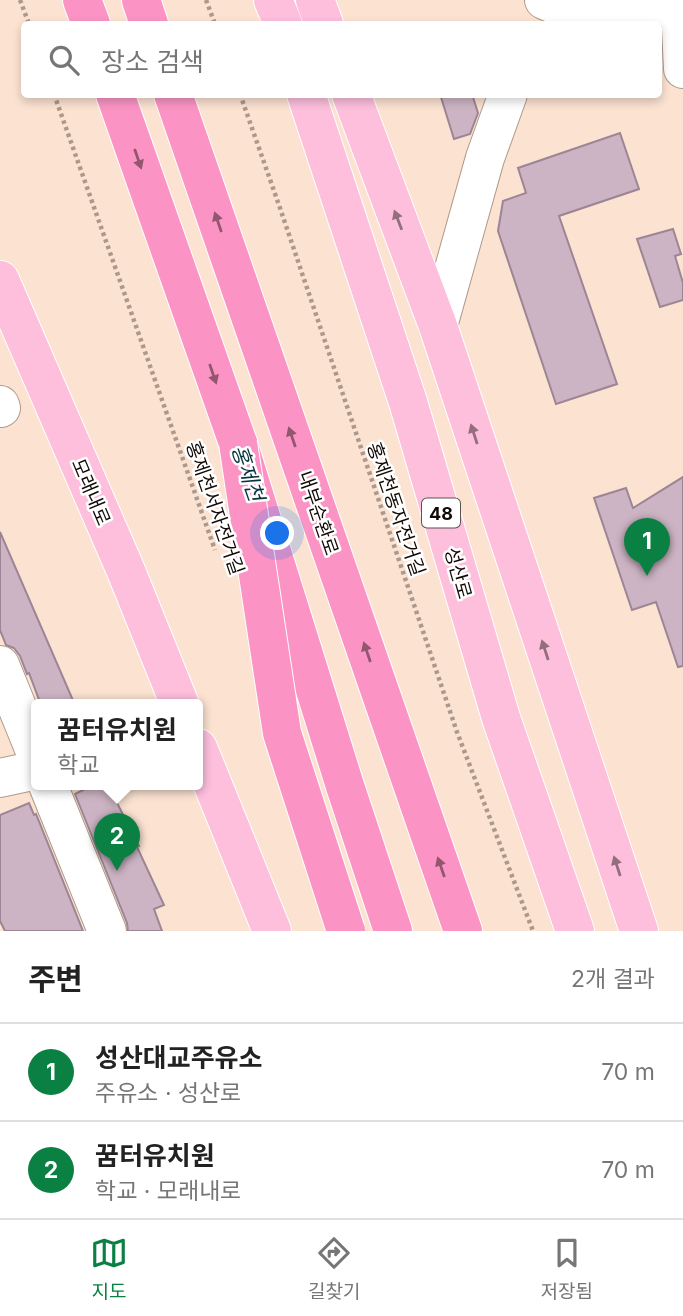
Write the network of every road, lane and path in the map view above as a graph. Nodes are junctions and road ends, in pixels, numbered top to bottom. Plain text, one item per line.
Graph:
1 (20, 0) edge
2 (82, 0) edge
3 (141, 0) edge
4 (206, 0) edge
5 (273, 0) edge
6 (681, 7) edge
7 (556, 12) edge
8 (28, 21) edge
9 (90, 21) edge
10 (148, 21) edge
11 (214, 21) edge
12 (282, 21) edge
13 (683, 69) edge
14 (55, 98) edge
15 (116, 98) edge
16 (174, 98) edge
17 (241, 98) edge
18 (307, 98) edge
19 (352, 98) edge
20 (507, 98) edge
21 (0, 281) edge
22 (438, 326) junction
23 (237, 443) junction
24 (219, 561) dead end
25 (0, 664) edge
26 (178, 699) edge
27 (31, 741) edge
28 (203, 760) edge
29 (31, 771) edge
30 (0, 778) edge
31 (50, 790) edge
32 (107, 931) edge
33 (272, 931) edge
34 (346, 931) edge
35 (393, 931) edge
36 (463, 931) edge
37 (533, 931) edge
38 (575, 931) edge
39 (639, 931) edge

1 - 8 path
2 - 9 highway
3 - 10 highway
4 - 11 path
5 - 12 main road
6 - 7 street
6 - 13 street
14 - 24 path, 홍제천서자전거길
15 -> 23 highway
36 -> 16 highway, 내부순환로
17 - 37 path, 홍제천동자전거길
18 - 38 main road, 성산로 / 48
22 -> 19 main road
20 - 22 street
21 - 26 main road, 모래내로
39 -> 22 main road
23 - 34 highway, bridge
23 - 35 highway, bridge
25 - 27 street
28 - 33 main road
29 - 30 street
31 - 32 street

